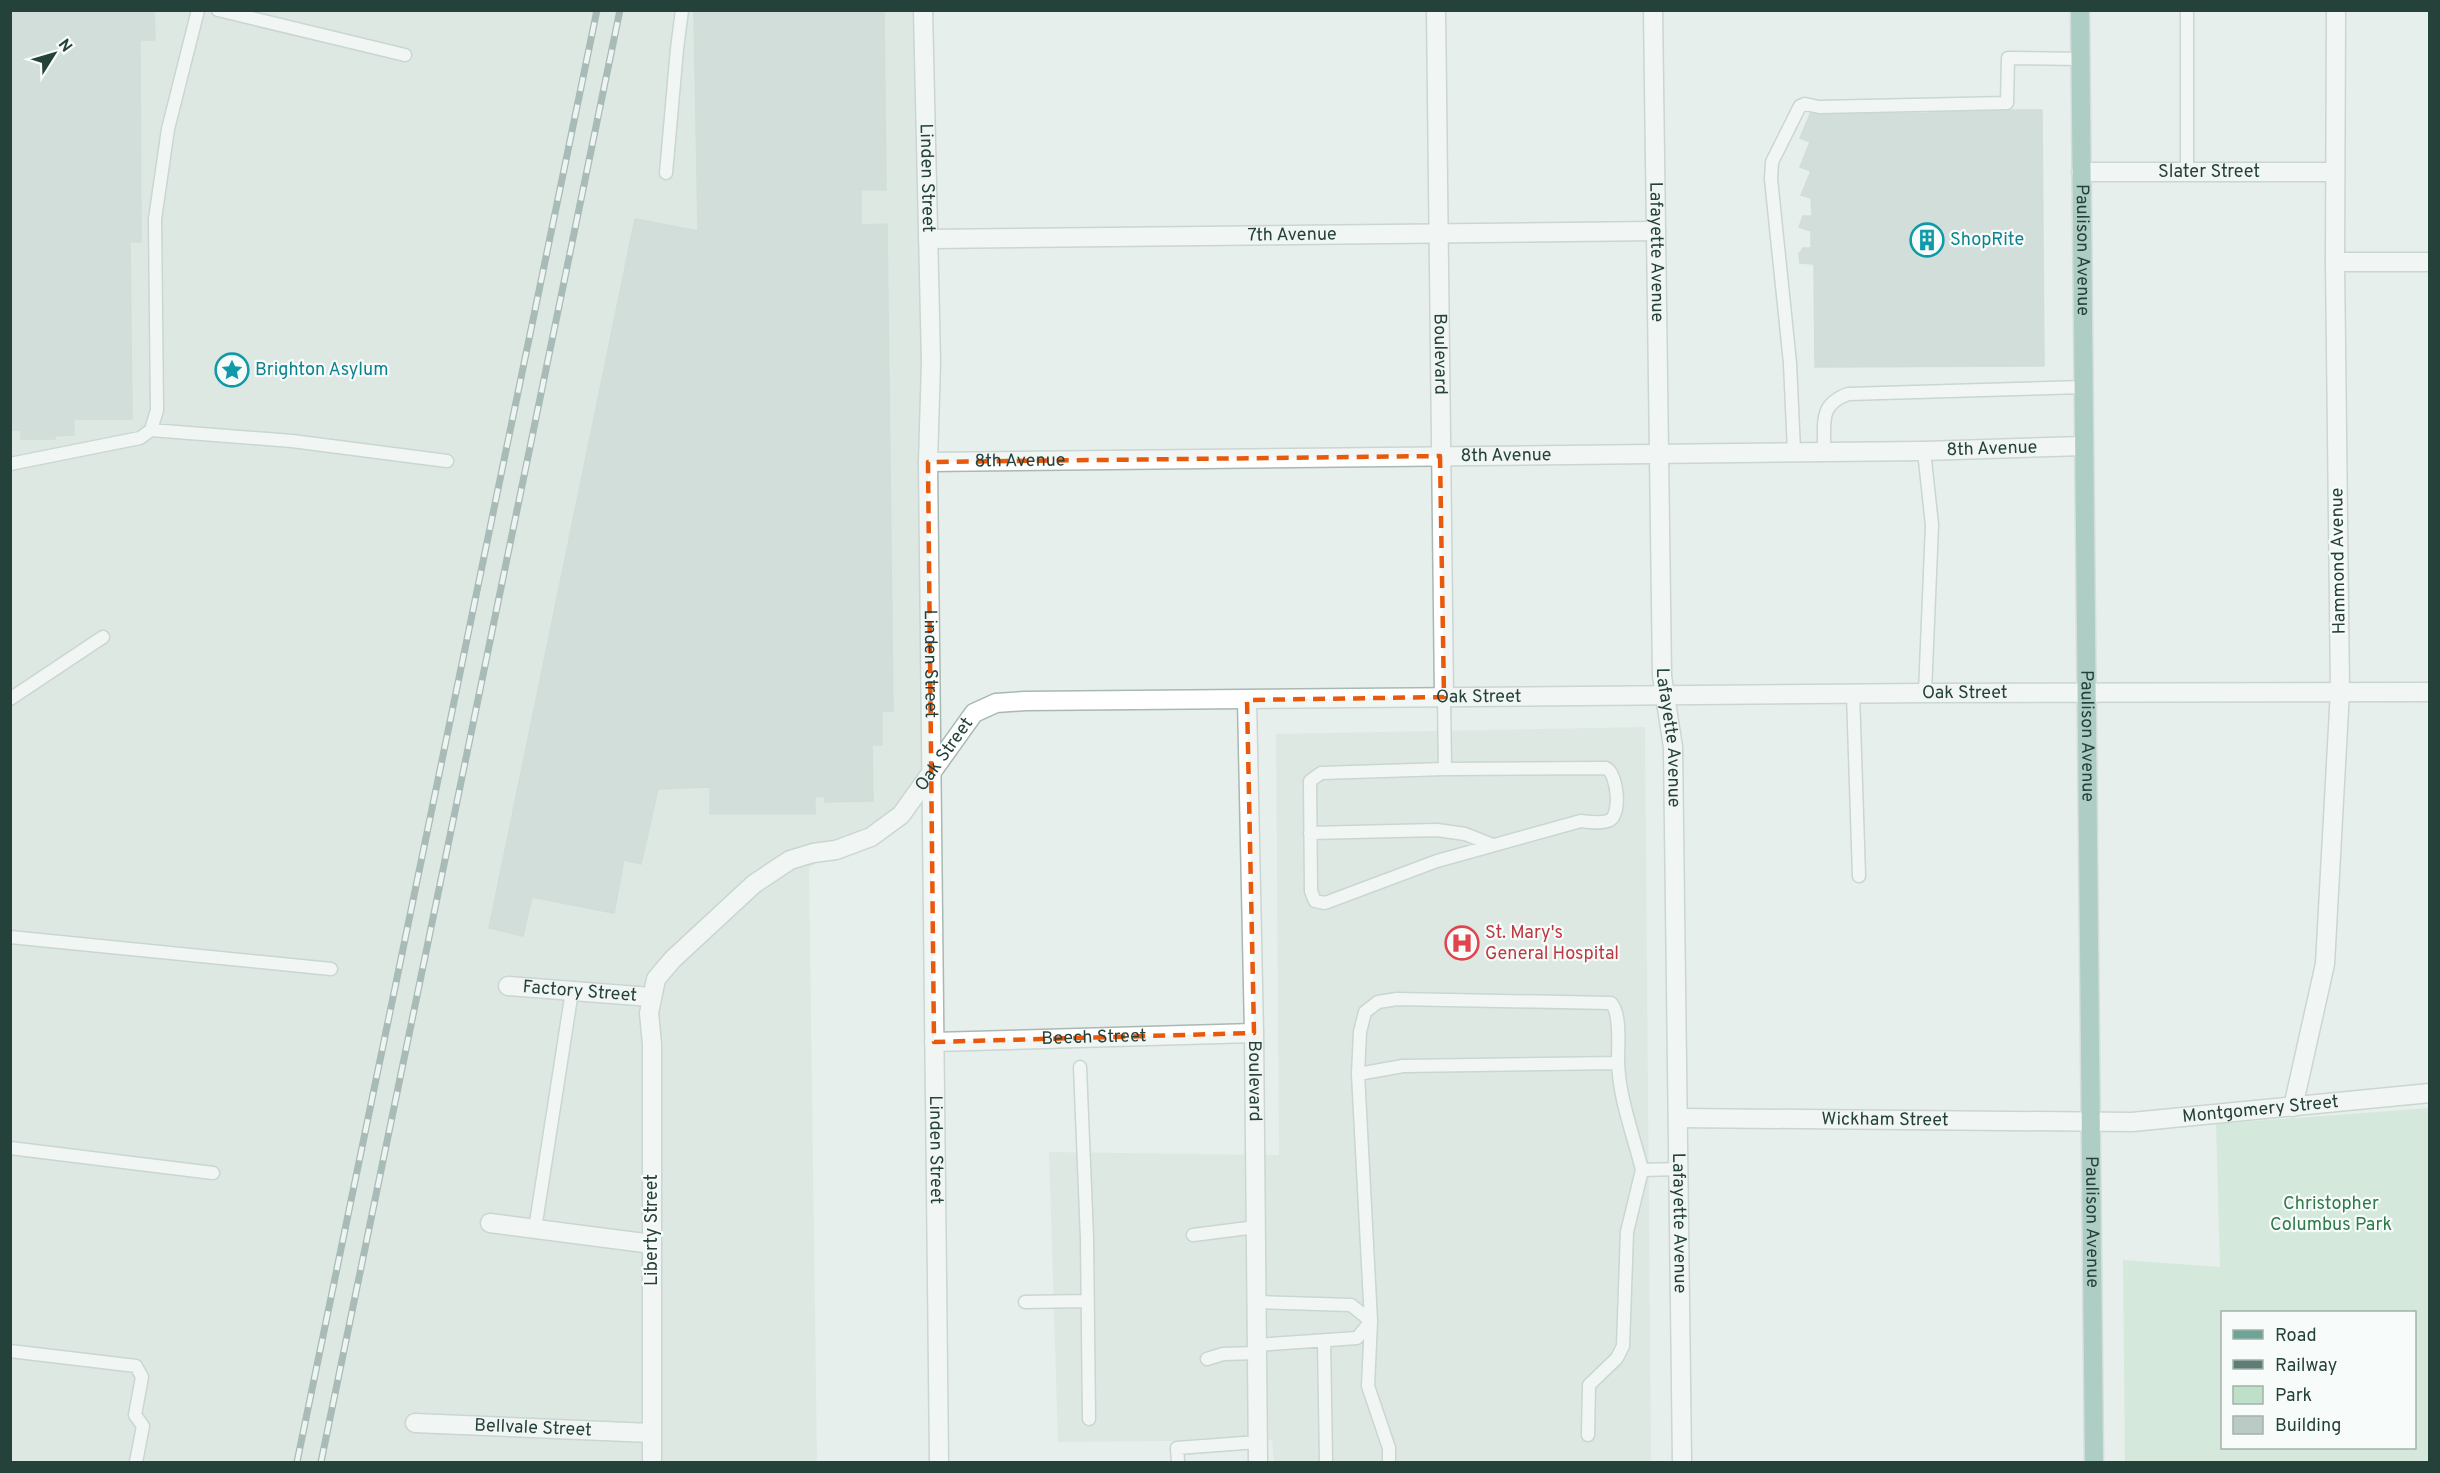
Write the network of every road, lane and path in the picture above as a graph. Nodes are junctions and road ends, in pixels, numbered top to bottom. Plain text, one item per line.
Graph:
1 (198, 10) edge
2 (218, 10) edge
3 (682, 10) edge
4 (923, 10) edge
5 (1436, 10) edge
6 (1653, 10) edge
7 (2080, 10) edge
8 (2187, 10) edge
9 (2336, 10) edge
10 (405, 55) dead end
11 (2080, 59) junction
12 (2081, 172) junction
13 (2187, 172) junction
14 (2335, 172) junction
15 (666, 173) dead end
16 (1656, 231) junction
17 (1439, 233) junction
18 (928, 239) junction
19 (2335, 262) junction
20 (2430, 262) edge
21 (2083, 387) junction
22 (151, 430) junction
23 (2083, 446) junction
24 (1794, 451) junction
25 (1824, 451) junction
26 (1924, 451) junction
27 (1658, 455) junction
28 (1440, 456) junction
29 (447, 461) dead end
30 (928, 462) junction
31 (10, 464) edge
32 (103, 637) dead end
33 (2340, 691) junction
34 (2430, 692) edge
35 (1925, 693) junction
36 (2086, 693) junction
37 (1853, 694) junction
38 (1444, 697) junction
39 (1666, 697) junction
40 (10, 699) edge
41 (1247, 700) junction
42 (1445, 770) junction
43 (932, 772) junction
44 (1310, 833) junction
45 (1492, 845) junction
46 (1859, 876) dead end
47 (10, 937) edge
48 (331, 969) dead end
49 (508, 986) dead end
50 (572, 991) junction
51 (651, 997) junction
52 (1254, 1033) junction
53 (934, 1042) junction
54 (1618, 1063) junction
55 (1080, 1067) dead end
56 (1358, 1074) junction
57 (2430, 1093) edge
58 (2293, 1107) junction
59 (1679, 1118) junction
60 (2091, 1122) junction
61 (10, 1148) edge
62 (1679, 1169) junction
63 (1642, 1170) junction
64 (213, 1173) dead end
65 (490, 1223) dead end
66 (1256, 1227) junction
67 (535, 1229) junction
68 (1193, 1235) dead end
69 (652, 1245) junction
70 (1088, 1301) junction
71 (1025, 1302) dead end
72 (1257, 1302) junction
73 (1371, 1321) junction
74 (1324, 1341) junction
75 (1257, 1349) junction
76 (10, 1351) edge
77 (1207, 1359) dead end
78 (1089, 1419) dead end
79 (415, 1423) dead end
80 (651, 1433) junction
81 (1588, 1435) dead end
82 (1258, 1442) junction
83 (136, 1462) edge
84 (651, 1462) edge
85 (939, 1462) edge
86 (1178, 1462) edge
87 (1258, 1462) edge
88 (1326, 1462) edge
89 (1389, 1462) edge
90 (1682, 1462) edge
91 (2094, 1462) edge

1 - 22 lane
2 - 10 lane
3 - 15 lane
4 - 18 street, Linden Street
5 - 17 street, Boulevard
6 - 16 street, Lafayette Avenue
7 - 11 main road, Paulison Avenue
8 - 13 lane
9 - 14 street, Hammond Avenue
11 - 12 main road, Paulison Avenue
11 - 24 lane
12 - 13 street, Slater Street
12 - 21 main road, Paulison Avenue
13 - 14 street, Slater Street
14 - 19 street, Hammond Avenue
16 - 17 street, 7th Avenue
16 - 27 street, Lafayette Avenue
17 - 18 street, 7th Avenue
17 - 28 street, Boulevard
18 - 30 street, Linden Street
19 - 20 street
19 - 33 street, Hammond Avenue
21 - 23 main road, Paulison Avenue
21 - 25 lane
22 - 29 lane
22 - 31 lane
23 - 26 street, 8th Avenue
23 - 36 main road, Paulison Avenue
24 - 25 street, 8th Avenue
24 - 27 street, 8th Avenue
25 - 26 street, 8th Avenue
26 - 35 lane
27 - 28 street, 8th Avenue
27 - 39 street, Lafayette Avenue
28 - 30 street, 8th Avenue
28 - 38 street, Boulevard
30 - 43 street, Linden Street
32 - 40 lane
33 - 34 street, Oak Street
33 - 36 street, Oak Street
33 - 58 street, Hammond Avenue
35 - 36 street, Oak Street
35 - 37 street, Oak Street
36 - 60 main road, Paulison Avenue
37 - 39 street, Oak Street
37 - 46 lane
38 - 39 street, Oak Street
38 - 41 street, Oak Street
38 - 42 lane
39 - 59 street, Lafayette Avenue
41 - 43 street, Oak Street
41 - 52 street, Boulevard
42 - 44 lane
42 - 45 lane
43 - 51 street, Oak Street
43 - 53 street, Linden Street
44 - 45 lane
44 - 45 lane
47 - 48 lane
49 - 50 street, Factory Street
50 - 51 street, Factory Street
50 - 67 lane
51 - 69 street, Liberty Street
52 - 53 street, Beech Street
52 - 66 street, Boulevard
53 - 85 street, Linden Street
54 - 56 lane
54 - 56 lane
54 - 63 lane
55 - 70 lane
56 - 73 lane
57 - 58 street, Montgomery Street
58 - 60 street, Montgomery Street
59 - 60 street, Wickham Street
59 - 62 street, Lafayette Avenue
60 - 91 main road, Paulison Avenue
61 - 64 lane
62 - 63 lane
62 - 90 street, Lafayette Avenue
63 - 81 lane
65 - 67 street
66 - 68 lane
66 - 72 street, Boulevard
67 - 69 street
69 - 80 street, Liberty Street
70 - 71 lane
70 - 78 lane
72 - 73 lane
72 - 75 street, Boulevard
73 - 74 lane
73 - 89 lane
74 - 75 lane
74 - 88 lane
75 - 77 lane
75 - 82 street, Boulevard
76 - 83 lane
79 - 80 street, Bellvale Street
80 - 84 street, Liberty Street
82 - 86 lane
82 - 87 street, Boulevard

